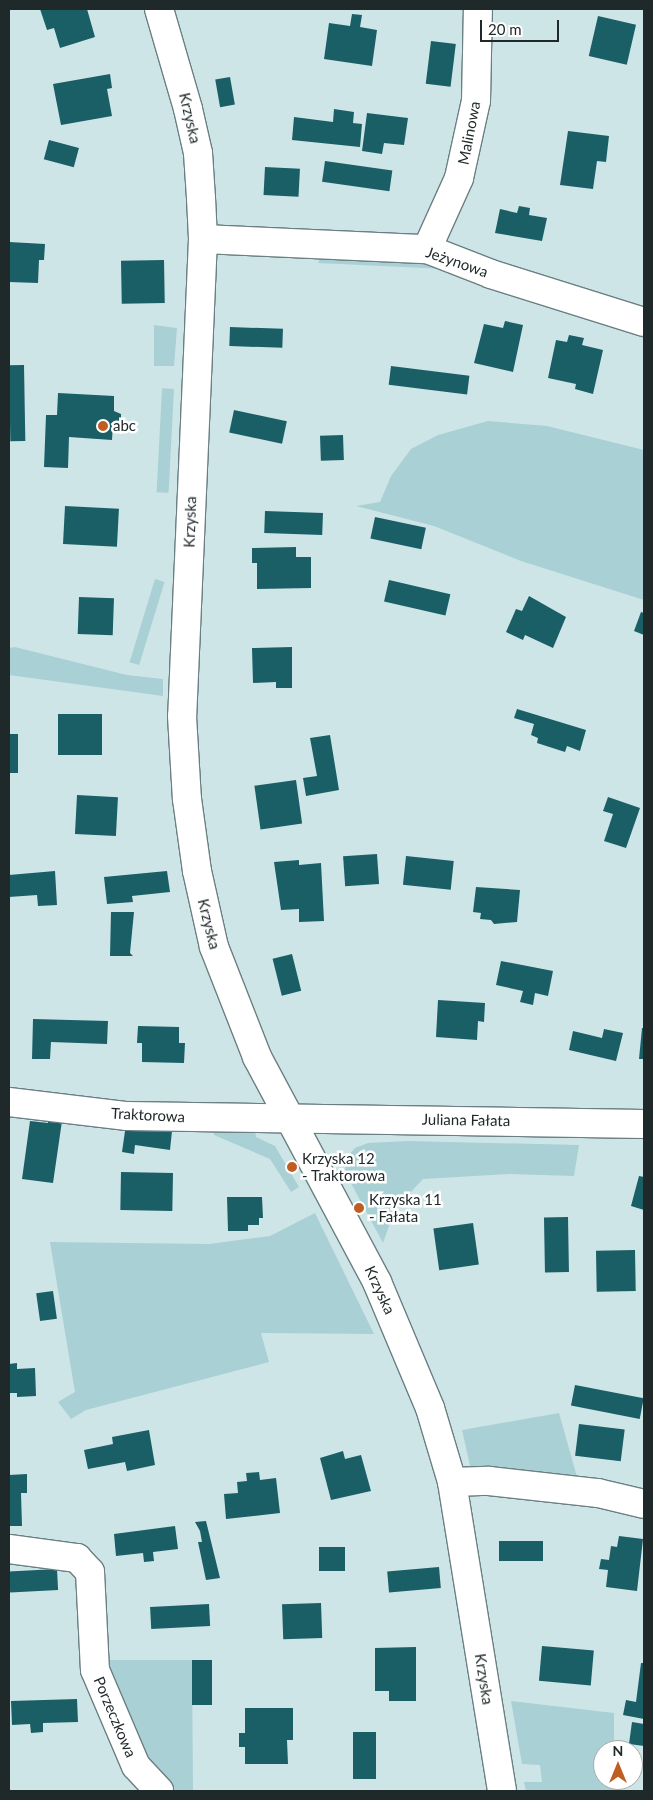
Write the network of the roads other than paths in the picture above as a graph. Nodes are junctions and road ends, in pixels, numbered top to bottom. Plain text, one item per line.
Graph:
1 (159, 9) edge
2 (478, 9) edge
3 (203, 239) junction
4 (427, 249) junction
5 (644, 322) edge
6 (9, 1102) edge
7 (288, 1120) junction
8 (644, 1124) edge
9 (452, 1482) junction
10 (644, 1504) edge
11 (9, 1549) edge
12 (159, 1791) edge
13 (502, 1791) edge

1 - 3 street, Krzyska
2 - 4 street, Malinowa
3 - 4 street, Jeżynowa
3 - 7 street, Krzyska
4 - 5 street, Jeżynowa
6 - 7 street, Traktorowa
7 - 8 street, Juliana Fałata
7 - 9 street, Krzyska
9 - 10 street
9 - 13 street, Krzyska
11 - 12 street, Porzeczkowa

